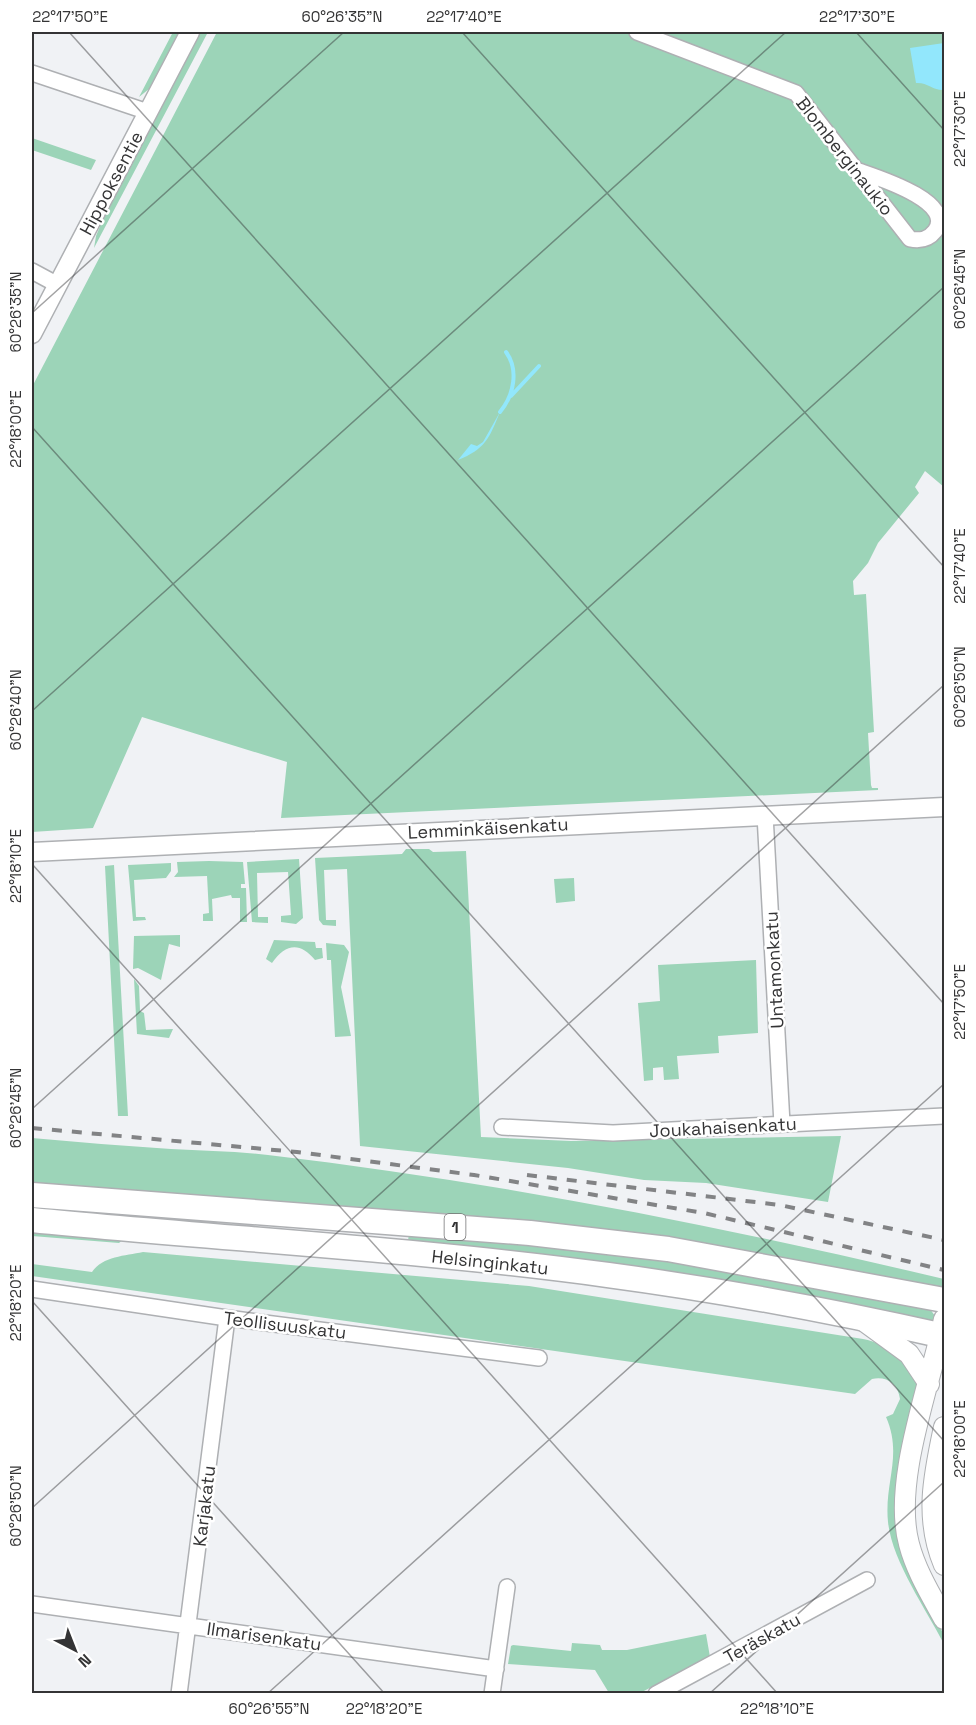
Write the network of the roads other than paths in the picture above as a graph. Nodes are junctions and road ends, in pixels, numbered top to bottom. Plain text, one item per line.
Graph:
1 (190, 32) edge
2 (637, 32) edge
3 (32, 74) edge
4 (148, 112) junction
5 (859, 171) junction
6 (32, 271) edge
7 (58, 285) junction
8 (32, 334) edge
9 (945, 807) edge
10 (765, 815) junction
11 (32, 852) edge
12 (945, 1116) edge
13 (782, 1124) junction
14 (502, 1127) dead end
15 (32, 1195) edge
16 (32, 1220) edge
17 (32, 1289) edge
18 (945, 1300) edge
19 (859, 1317) junction
20 (227, 1318) junction
21 (943, 1330) edge
22 (539, 1358) dead end
23 (929, 1384) junction
24 (945, 1427) edge
25 (945, 1565) edge
26 (867, 1580) dead end
27 (507, 1587) dead end
28 (32, 1604) edge
29 (945, 1619) edge
30 (189, 1625) junction
31 (496, 1669) junction
32 (179, 1694) edge
33 (492, 1694) edge
34 (656, 1694) edge

1 - 4 street, Hippoksentie
2 - 5 street, Blomberginaukio
3 - 4 street
4 - 7 street, Hippoksentie
5 - 5 street, Blomberginaukio
6 - 7 street
7 - 8 street, Hippoksentie
9 - 10 street, Lemminkäisenkatu
10 - 11 street, Lemminkäisenkatu
10 - 13 street, Untamonkatu
12 - 13 street, Joukahaisenkatu
13 - 14 street, Joukahaisenkatu
15 - 18 highway, Helsinginkatu / 1
16 - 19 highway, Helsinginkatu / 1
17 - 20 street, Teollisuuskatu
19 - 21 highway, Helsinginkatu / 1
19 - 23 main road
20 - 22 street, Teollisuuskatu
20 - 30 street, Karjakatu
21 - 23 main road
23 - 29 main road
24 - 25 main road
26 - 34 street, Teräskatu
27 - 31 street
28 - 30 street, Ilmarisenkatu
30 - 31 street, Ilmarisenkatu
30 - 32 street, Karjakatu
31 - 33 street

